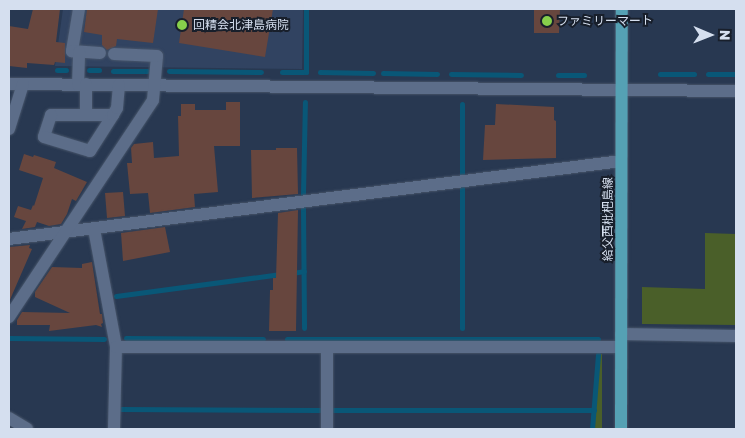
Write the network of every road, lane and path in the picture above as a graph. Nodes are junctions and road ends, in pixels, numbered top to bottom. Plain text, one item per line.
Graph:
1 (79, 9) edge
2 (622, 9) edge
3 (79, 52) junction
4 (100, 53) dead end
5 (114, 54) dead end
6 (9, 84) edge
7 (23, 84) junction
8 (82, 84) junction
9 (119, 85) junction
10 (155, 85) junction
11 (622, 89) junction
12 (736, 91) edge
13 (86, 115) junction
14 (113, 115) junction
15 (9, 129) edge
16 (621, 161) junction
17 (94, 229) junction
18 (63, 232) junction
19 (9, 239) edge
20 (9, 317) edge
21 (621, 334) junction
22 (736, 336) edge
23 (116, 347) junction
24 (327, 347) junction
25 (621, 347) junction
26 (9, 418) edge
27 (27, 429) edge
28 (114, 429) edge
29 (327, 429) edge
30 (621, 429) edge

1 - 3 street
2 - 11 main road, 給父西枇杷島線
3 - 4 street
3 - 8 street
5 - 10 street
6 - 7 street
7 - 8 street
7 - 15 street
8 - 9 street
8 - 13 street
9 - 10 street
9 - 14 street
10 - 11 street
10 - 18 street
11 - 12 street
11 - 16 main road, 給父西枇杷島線
13 - 14 street
13 - 14 street
16 - 17 street
16 - 21 main road, 給父西枇杷島線
17 - 18 street
17 - 23 street
18 - 19 street
18 - 20 street
21 - 22 street
21 - 25 main road, 給父西枇杷島線
23 - 24 street
23 - 28 street
24 - 25 street
24 - 29 street
25 - 30 main road, 給父西枇杷島線
26 - 27 street

